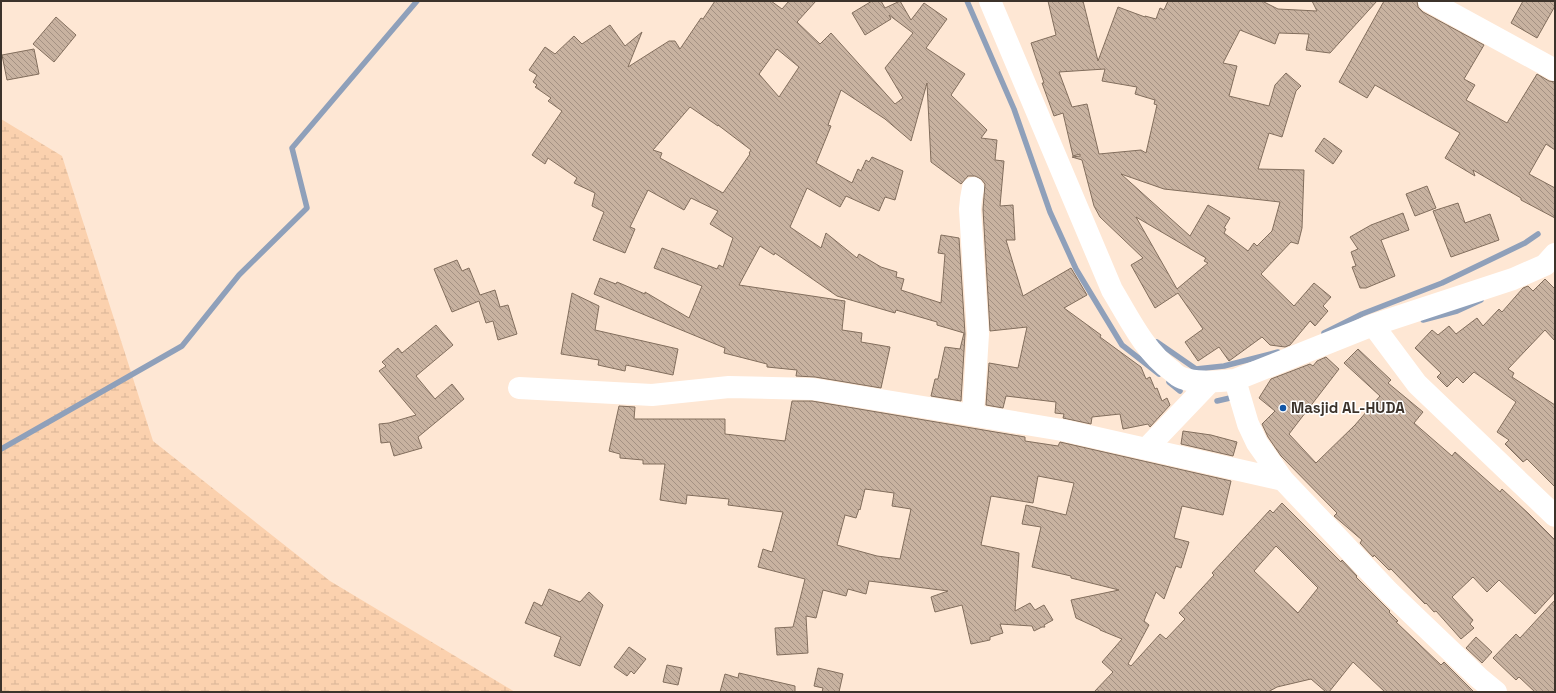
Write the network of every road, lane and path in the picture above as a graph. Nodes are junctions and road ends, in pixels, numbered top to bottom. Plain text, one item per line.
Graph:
1 (990, 1) edge
2 (1429, 1) edge
3 (1555, 70) edge
4 (973, 188) dead end
5 (1552, 265) edge
6 (1373, 325) junction
7 (1234, 380) junction
8 (1210, 382) junction
9 (519, 388) dead end
10 (973, 415) junction
11 (1146, 449) junction
12 (1283, 480) junction
13 (1555, 516) edge
14 (1496, 692) edge

1 - 8 street
2 - 3 street
4 - 10 street
5 - 6 street
6 - 7 street
6 - 13 street
7 - 8 street
7 - 12 street
8 - 11 street
9 - 10 street
10 - 11 street
11 - 12 street
12 - 14 street

